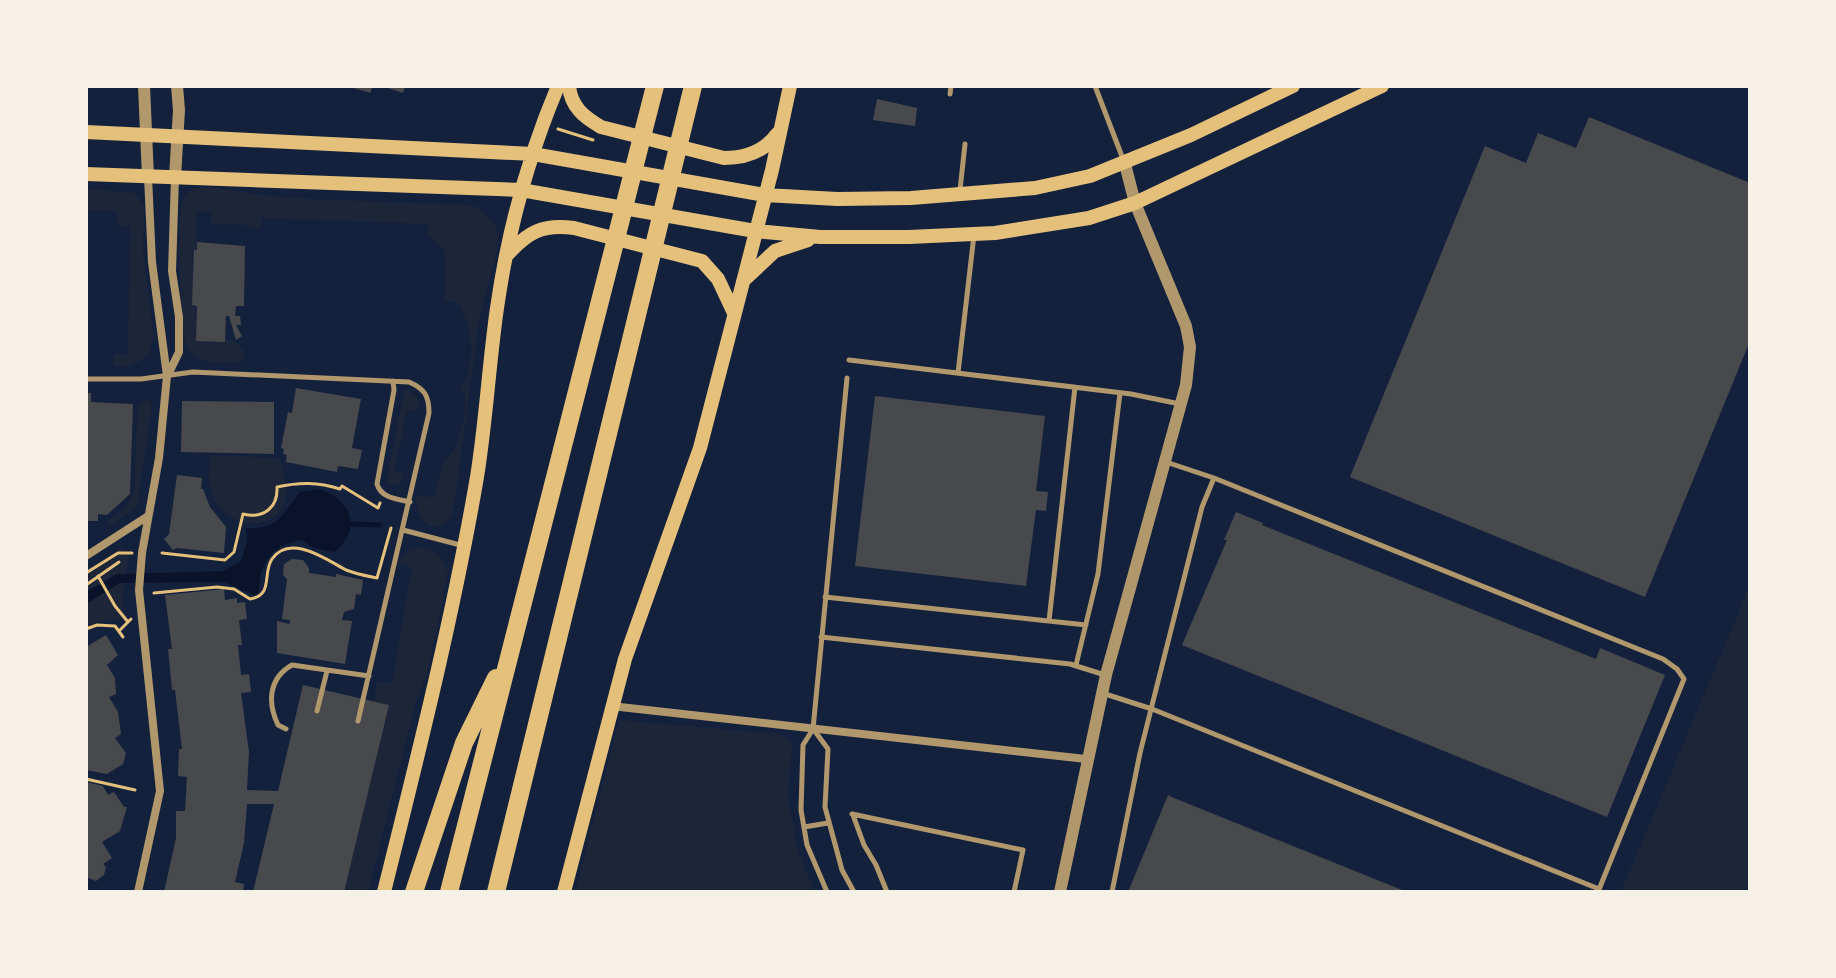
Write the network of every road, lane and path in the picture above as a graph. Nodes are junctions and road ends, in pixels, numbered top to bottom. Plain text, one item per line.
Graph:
1 (144, 86) edge
2 (177, 86) edge
3 (558, 86) edge
4 (569, 86) edge
5 (655, 86) edge
6 (790, 86) edge
7 (951, 86) edge
8 (1095, 86) edge
9 (1293, 86) edge
10 (1382, 86) edge
11 (692, 90) edge
12 (950, 94) dead end
13 (781, 127) junction
14 (86, 132) edge
15 (146, 133) junction
16 (177, 136) junction
17 (965, 144) dead end
18 (533, 154) junction
19 (1125, 164) junction
20 (86, 174) edge
21 (148, 177) junction
22 (175, 177) junction
23 (521, 190) junction
24 (765, 195) junction
25 (960, 195) junction
26 (1135, 203) junction
27 (755, 231) junction
28 (975, 234) junction
29 (820, 237) junction
30 (506, 258) junction
31 (742, 281) junction
32 (734, 313) junction
33 (849, 360) dead end
34 (958, 373) junction
35 (167, 376) junction
36 (847, 378) dead end
37 (86, 379) edge
38 (393, 381) junction
39 (1075, 387) junction
40 (1120, 393) junction
41 (1181, 404) junction
42 (1166, 461) junction
43 (1214, 478) junction
44 (410, 502) junction
45 (390, 504) dead end
46 (148, 516) junction
47 (392, 522) dead end
48 (403, 530) junction
49 (465, 546) junction
50 (162, 553) dead end
51 (137, 555) junction
52 (86, 556) edge
53 (119, 562) dead end
54 (86, 573) edge
55 (98, 576) junction
56 (86, 585) edge
57 (154, 593) dead end
58 (825, 597) junction
59 (1049, 621) junction
60 (128, 622) dead end
61 (1086, 625) junction
62 (86, 629) edge
63 (123, 637) dead end
64 (821, 637) junction
65 (513, 643) junction
66 (1076, 665) junction
67 (327, 671) junction
68 (1106, 675) junction
69 (369, 676) junction
70 (1101, 693) junction
71 (611, 706) junction
72 (1152, 709) junction
73 (317, 711) dead end
74 (358, 721) dead end
75 (286, 729) dead end
76 (813, 729) junction
77 (1086, 759) junction
78 (86, 779) edge
79 (135, 790) dead end
80 (828, 823) junction
81 (804, 827) junction
82 (1598, 891) edge
83 (138, 892) edge
84 (384, 892) edge
85 (414, 892) edge
86 (449, 892) edge
87 (496, 892) edge
88 (564, 892) edge
89 (827, 892) edge
90 (854, 892) edge
91 (887, 892) edge
92 (1014, 892) edge
93 (1060, 892) edge
94 (1112, 892) edge

1 - 15 street
2 - 16 street
3 - 18 main road
4 - 13 main road
5 - 65 highway
6 - 13 main road
7 - 12 lane
8 - 19 lane
9 - 19 main road
10 - 26 main road
11 - 87 highway
13 - 24 main road
14 - 15 main road
15 - 16 main road
15 - 21 street
16 - 18 main road
16 - 22 street
17 - 25 lane
18 - 23 main road
18 - 24 main road
19 - 25 main road
19 - 26 street
20 - 21 main road
21 - 22 main road
21 - 35 street
22 - 23 main road
22 - 35 street
23 - 27 main road
23 - 30 main road
24 - 25 main road
24 - 27 main road
26 - 28 main road
26 - 41 street
27 - 29 main road
27 - 31 main road
28 - 29 main road
28 - 34 lane
29 - 31 main road
30 - 32 main road
30 - 49 main road
31 - 32 main road
32 - 71 main road
33 - 34 lane
34 - 39 lane
35 - 37 lane
35 - 38 lane
35 - 46 street
36 - 58 lane
38 - 44 lane
38 - 44 lane
39 - 40 lane
39 - 59 lane
40 - 41 lane
40 - 61 lane
41 - 42 street
42 - 43 lane
42 - 68 street
43 - 72 lane
43 - 82 lane
44 - 48 lane
45 - 50 path
46 - 51 street
46 - 52 street
47 - 57 path
48 - 49 lane
48 - 69 lane
49 - 84 main road
51 - 54 path
51 - 83 street
53 - 55 path
55 - 56 path
55 - 60 path
58 - 59 lane
58 - 64 lane
59 - 61 lane
61 - 66 lane
62 - 63 path
64 - 66 lane
64 - 76 lane
65 - 85 highway
65 - 86 highway
66 - 68 lane
67 - 69 lane
67 - 73 lane
67 - 75 lane
68 - 70 street
69 - 74 lane
70 - 72 lane
70 - 77 street
71 - 76 street
71 - 88 main road
72 - 82 lane
72 - 94 lane
76 - 77 street
76 - 80 lane
76 - 81 lane
77 - 93 street
78 - 79 path
80 - 81 lane
80 - 90 lane
81 - 89 lane
91 - 92 lane

